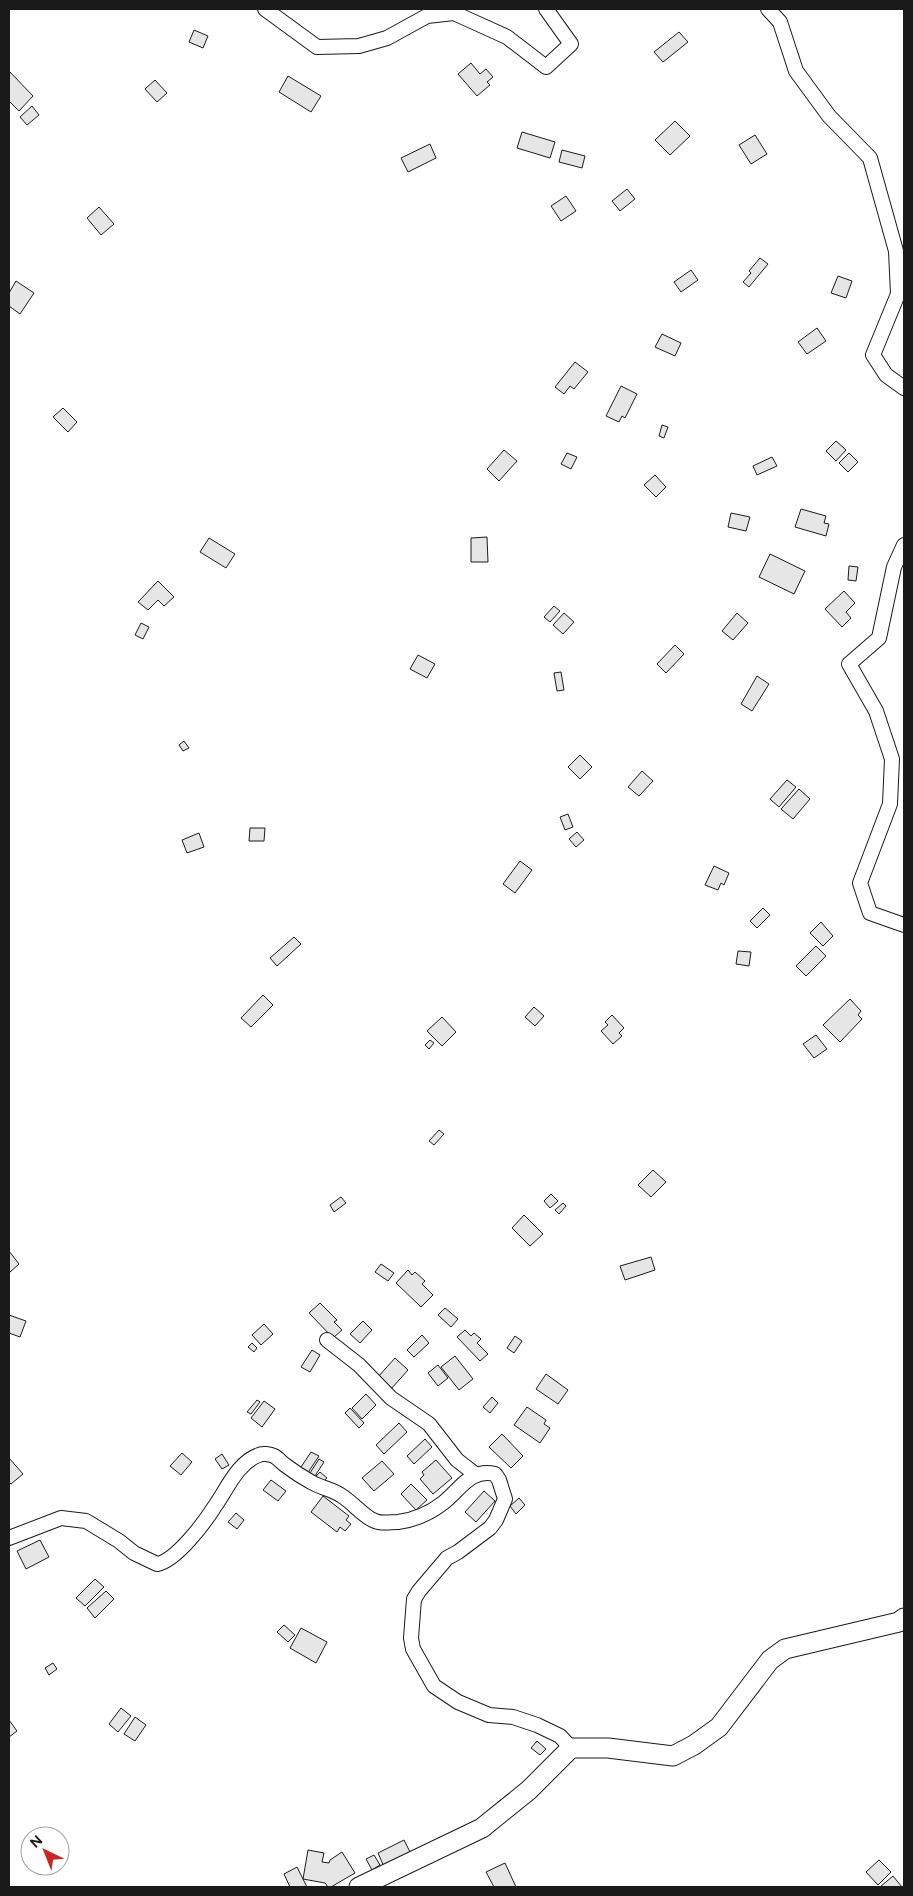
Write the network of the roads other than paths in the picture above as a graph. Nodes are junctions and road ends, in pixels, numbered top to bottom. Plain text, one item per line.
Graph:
1 (265, 9) edge
2 (546, 9) edge
3 (768, 9) edge
4 (904, 388) edge
5 (904, 545) edge
6 (904, 925) edge
7 (327, 1340) dead end
8 (475, 1474) junction
9 (9, 1538) edge
10 (904, 1618) edge
11 (571, 1748) junction
12 (359, 1887) edge

1 - 2 street
3 - 4 street
5 - 6 street
7 - 8 street
8 - 9 street
8 - 11 street
10 - 11 street
11 - 12 street

